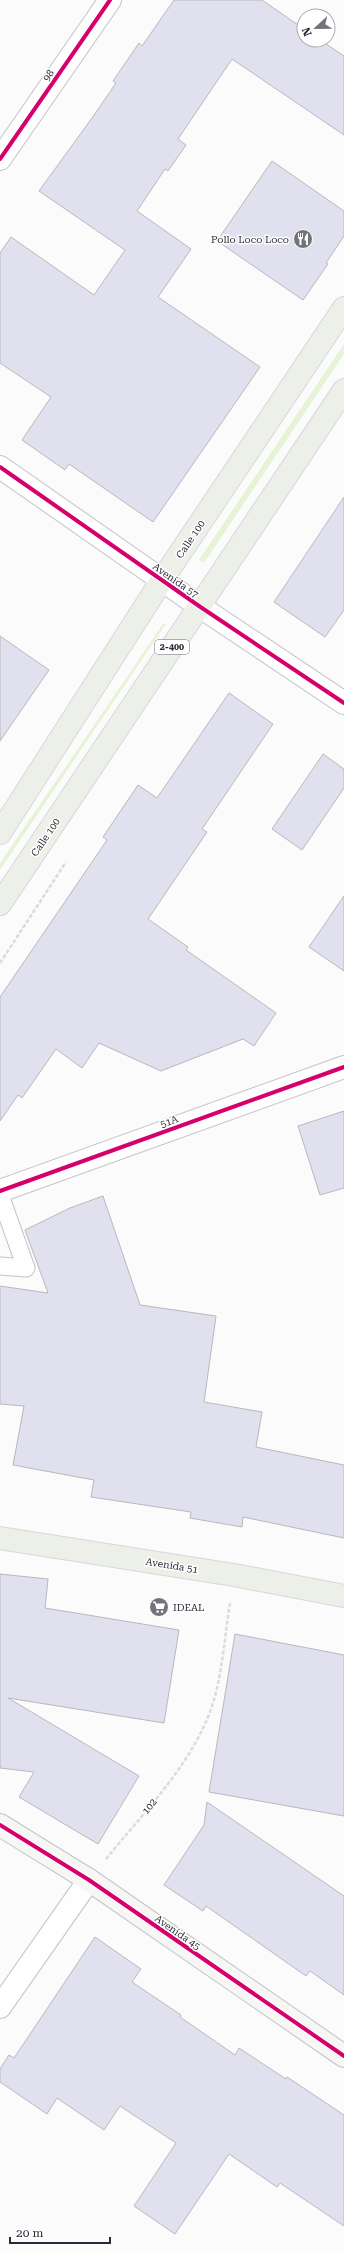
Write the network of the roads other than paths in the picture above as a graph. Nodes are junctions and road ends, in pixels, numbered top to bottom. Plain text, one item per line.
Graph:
1 (110, 0) edge
2 (0, 159) edge
3 (344, 308) edge
4 (344, 390) edge
5 (0, 467) edge
6 (162, 580) junction
7 (200, 606) junction
8 (344, 703) edge
9 (0, 833) edge
10 (0, 904) edge
11 (344, 1067) edge
12 (0, 1191) edge
13 (0, 1195) edge
14 (0, 1266) edge
15 (0, 1538) edge
16 (344, 1596) edge
17 (0, 1825) edge
18 (89, 1880) junction
19 (0, 2008) edge
20 (344, 2056) edge

1 - 2 street, 98
3 - 6 main road, Calle 100
4 - 7 main road, Calle 100 / 2-400
5 - 6 street, Avenida 57
6 - 7 street, Avenida 57
6 - 9 main road, Calle 100
7 - 8 street, Avenida 57
7 - 10 main road, Calle 100 / 2-400
11 - 12 street, 51A
13 - 14 lane
15 - 16 main road, Avenida 51
17 - 18 street, Avenida 45
18 - 19 street
18 - 20 street, Avenida 45

